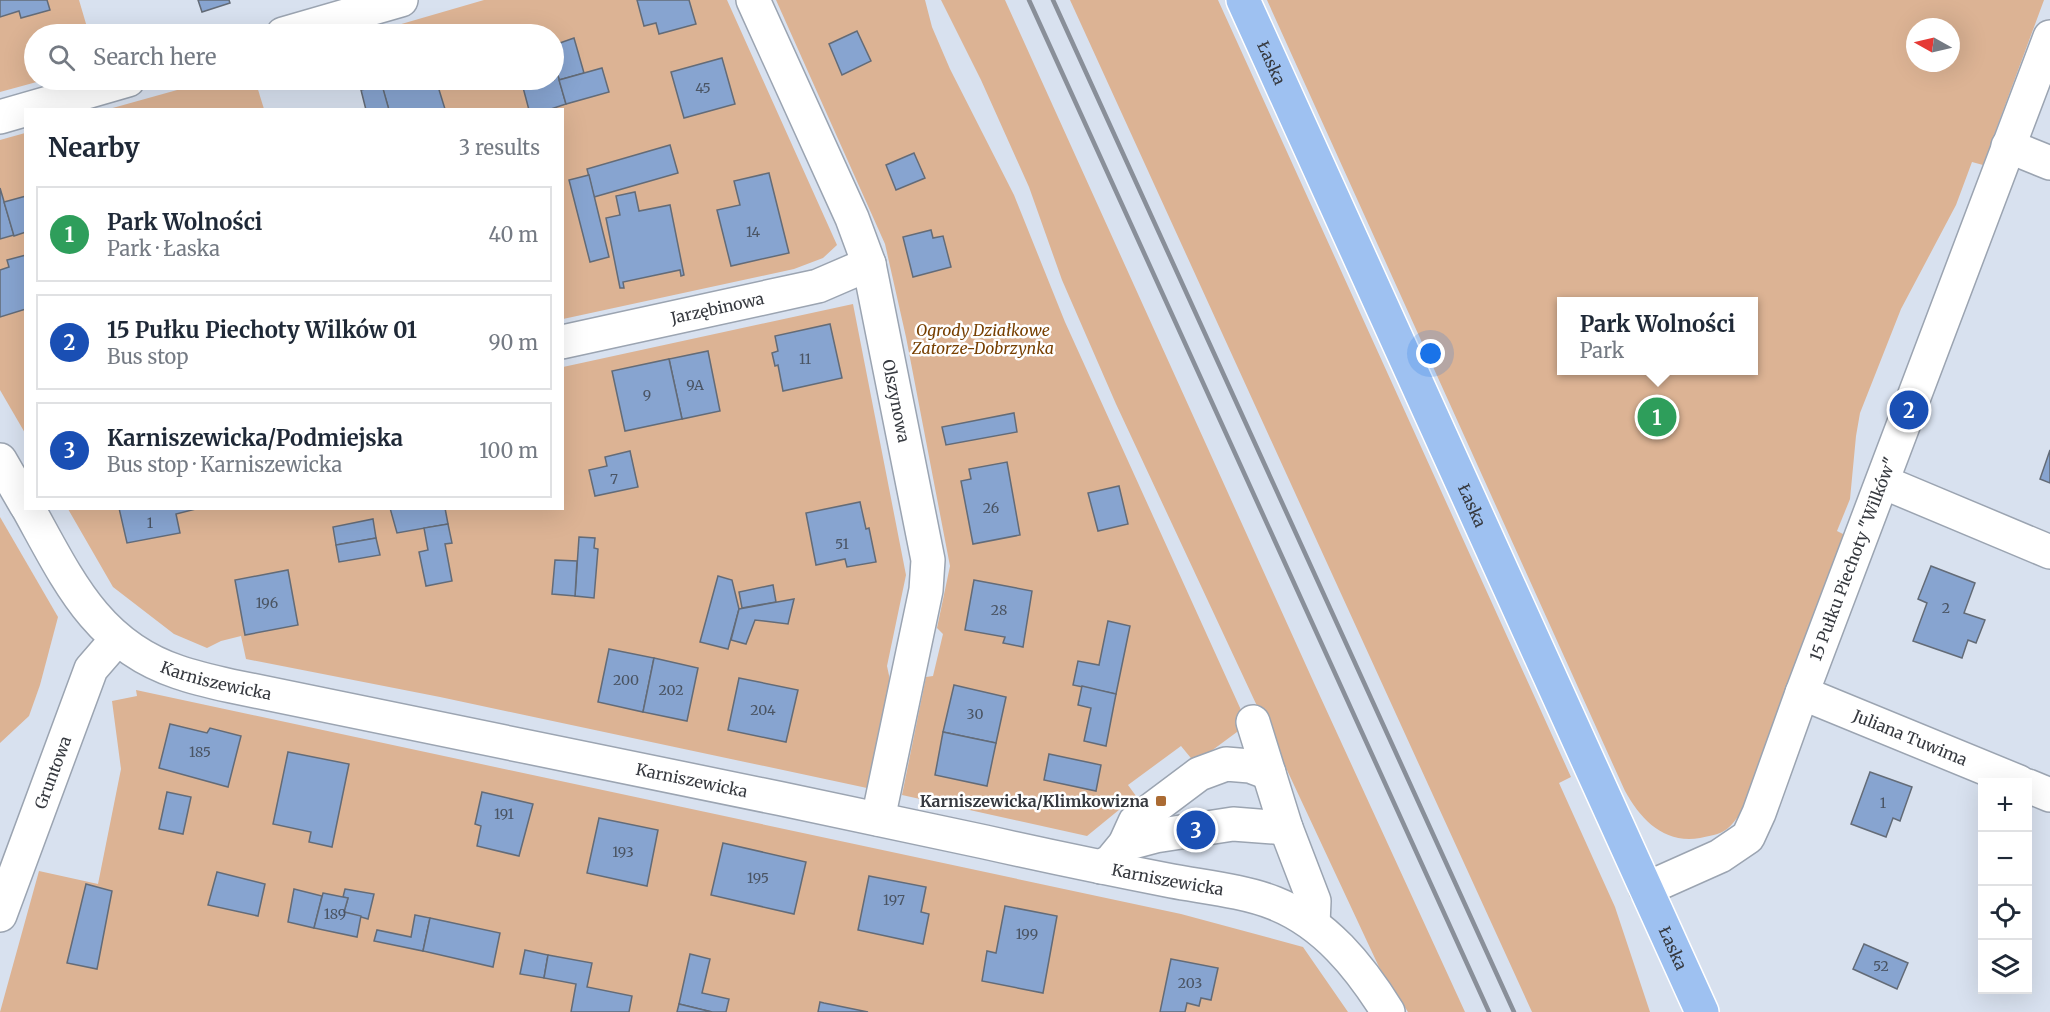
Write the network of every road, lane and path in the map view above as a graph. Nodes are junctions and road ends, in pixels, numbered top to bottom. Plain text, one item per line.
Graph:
1 (401, 0) edge
2 (753, 0) edge
3 (1243, 0) edge
4 (318, 24) edge
5 (2049, 44) edge
6 (93, 90) edge
7 (31, 108) edge
8 (24, 110) edge
9 (0, 117) edge
10 (2008, 146) junction
11 (2050, 163) edge
12 (869, 264) junction
13 (564, 342) edge
14 (11, 464) edge
15 (1882, 482) junction
16 (24, 499) edge
17 (29, 510) edge
18 (2050, 552) edge
19 (117, 639) junction
20 (1802, 693) junction
21 (1253, 722) dead end
22 (1269, 773) junction
23 (2007, 778) edge
24 (2032, 788) edge
25 (2050, 795) edge
26 (878, 819) junction
27 (1286, 828) junction
28 (1125, 844) junction
29 (1101, 867) junction
30 (1646, 889) junction
31 (0, 915) edge
32 (1313, 924) junction
33 (1388, 1012) edge
34 (1702, 1012) edge

1 - 4 street
2 - 12 street, Olszynowa
3 - 30 main road, Łaska
5 - 10 street, 15 Pułku Piechoty "Wilków"
6 - 7 street
8 - 9 street
10 - 11 street
10 - 15 street, 15 Pułku Piechoty "Wilków"
12 - 13 street, Jarzębinowa
12 - 26 street, Olszynowa
14 - 16 street, Karniszewicka
15 - 18 street
15 - 20 street, 15 Pułku Piechoty "Wilków"
17 - 19 street, Karniszewicka
19 - 26 street, Karniszewicka
19 - 31 street, Gruntowa
20 - 23 street, Juliana Tuwima
20 - 30 street, 15 Pułku Piechoty "Wilków"
21 - 22 street
22 - 27 street
22 - 28 street
24 - 25 street
26 - 29 street, Karniszewicka
27 - 28 street
27 - 32 street
28 - 29 street
29 - 32 street, Karniszewicka
30 - 34 main road, Łaska
32 - 33 street, Karniszewicka

